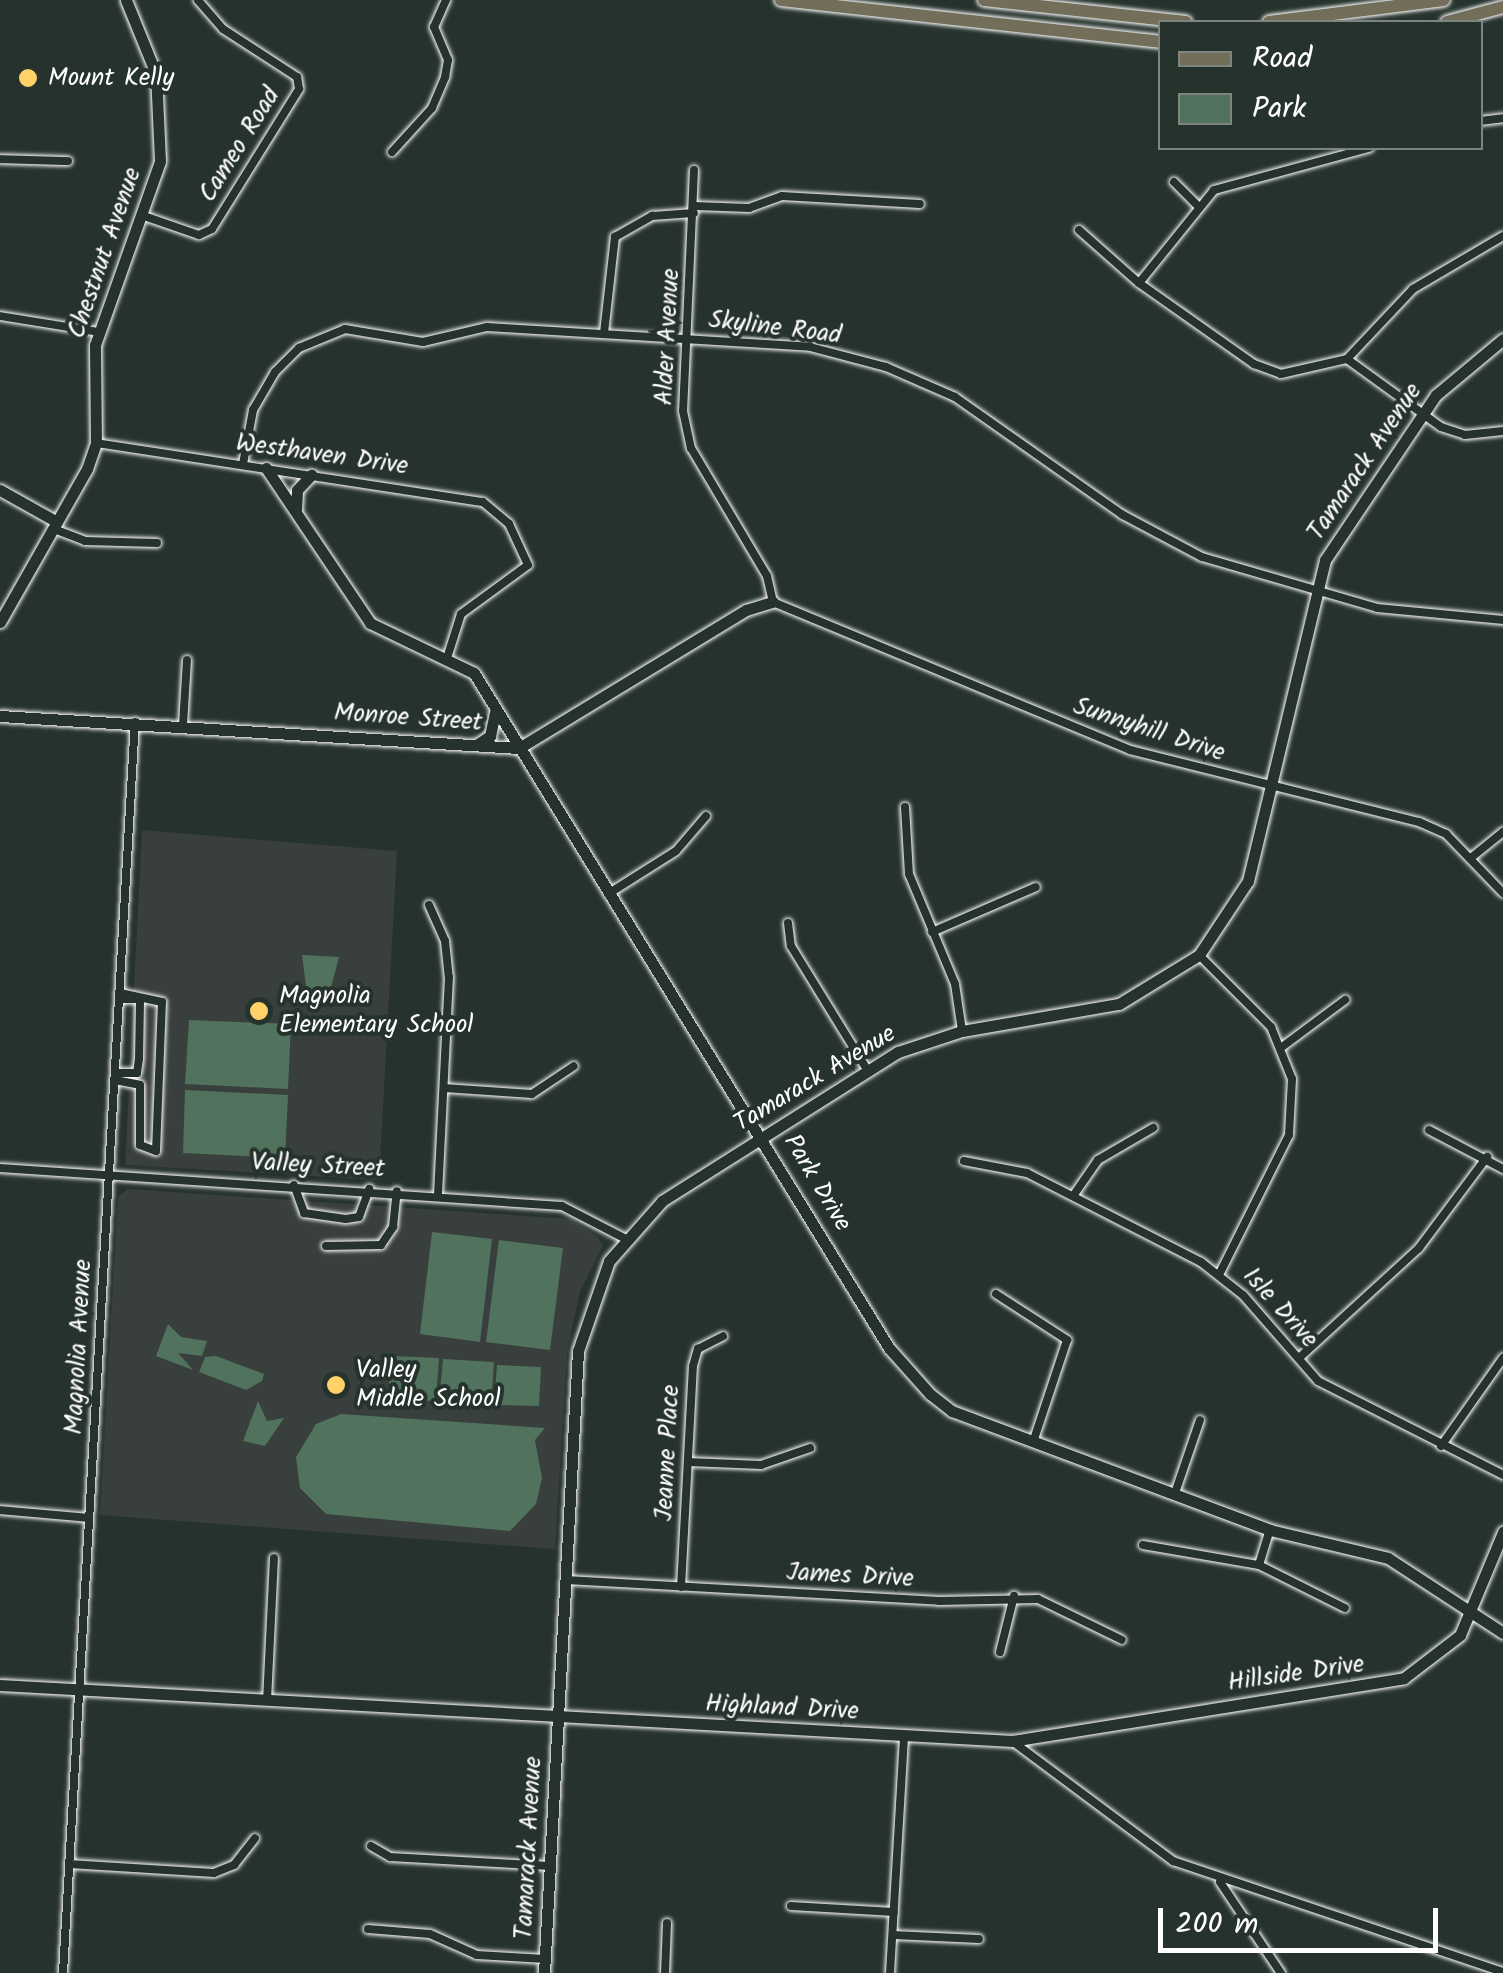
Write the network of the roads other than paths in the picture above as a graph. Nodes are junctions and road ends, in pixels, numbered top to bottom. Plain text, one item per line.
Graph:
1 (126, 0) edge
2 (198, 0) edge
3 (446, 0) edge
4 (781, 0) edge
5 (984, 0) edge
6 (1444, 0) edge
7 (1503, 6) edge
8 (1168, 20) edge
9 (1285, 20) edge
10 (1454, 20) edge
11 (1158, 42) edge
12 (1361, 150) edge
13 (392, 152) dead end
14 (0, 159) edge
15 (68, 161) dead end
16 (694, 170) dead end
17 (1174, 182) dead end
18 (920, 204) dead end
19 (1197, 206) junction
20 (694, 210) junction
21 (144, 216) junction
22 (1079, 230) dead end
23 (1503, 236) edge
24 (1139, 283) junction
25 (0, 316) edge
26 (99, 332) junction
27 (604, 333) junction
28 (687, 338) junction
29 (1503, 339) edge
30 (1347, 359) junction
31 (1422, 415) junction
32 (1503, 431) edge
33 (96, 443) junction
34 (244, 464) junction
35 (266, 468) junction
36 (311, 474) junction
37 (0, 490) edge
38 (296, 510) junction
39 (56, 525) junction
40 (157, 542) dead end
41 (1313, 592) junction
42 (773, 602) junction
43 (1503, 620) edge
44 (0, 622) edge
45 (448, 655) junction
46 (188, 660) dead end
47 (495, 708) junction
48 (0, 716) edge
49 (135, 722) junction
50 (183, 725) junction
51 (476, 745) junction
52 (519, 748) junction
53 (1268, 786) junction
54 (906, 807) dead end
55 (706, 816) dead end
56 (1503, 832) edge
57 (1472, 857) junction
58 (1036, 888) dead end
59 (1503, 893) edge
60 (608, 894) junction
61 (429, 905) dead end
62 (788, 923) dead end
63 (932, 932) junction
64 (1200, 955) junction
65 (120, 996) junction
66 (1345, 1000) dead end
67 (962, 1030) junction
68 (1282, 1047) junction
69 (574, 1066) dead end
70 (868, 1071) junction
71 (137, 1073) junction
72 (157, 1076) junction
73 (115, 1077) junction
74 (444, 1088) junction
75 (1153, 1128) dead end
76 (1429, 1130) dead end
77 (763, 1137) junction
78 (1487, 1158) junction
79 (964, 1160) dead end
80 (0, 1168) edge
81 (1503, 1169) edge
82 (109, 1174) junction
83 (294, 1184) junction
84 (368, 1189) junction
85 (397, 1191) junction
86 (438, 1195) junction
87 (1073, 1196) junction
88 (624, 1238) junction
89 (326, 1246) dead end
90 (1220, 1273) junction
91 (996, 1294) dead end
92 (722, 1336) dead end
93 (1299, 1358) junction
94 (1503, 1358) edge
95 (1200, 1420) dead end
96 (1034, 1440) junction
97 (1440, 1446) junction
98 (810, 1448) dead end
99 (688, 1462) junction
100 (1503, 1475) edge
101 (1175, 1493) junction
102 (0, 1510) edge
103 (89, 1518) junction
104 (1270, 1530) junction
105 (1503, 1532) edge
106 (1143, 1545) dead end
107 (274, 1558) dead end
108 (1259, 1565) junction
109 (566, 1580) junction
110 (681, 1587) junction
111 (1014, 1596) junction
112 (1345, 1608) dead end
113 (1473, 1612) junction
114 (1503, 1633) edge
115 (1122, 1640) dead end
116 (1000, 1652) dead end
117 (0, 1685) edge
118 (79, 1690) junction
119 (266, 1701) junction
120 (559, 1718) junction
121 (904, 1738) junction
122 (1012, 1741) junction
123 (255, 1838) dead end
124 (371, 1846) dead end
125 (69, 1864) junction
126 (550, 1866) junction
127 (1212, 1876) junction
128 (791, 1906) dead end
129 (894, 1912) junction
130 (667, 1923) dead end
131 (368, 1929) dead end
132 (893, 1935) junction
133 (979, 1940) dead end
134 (546, 1959) junction
135 (1503, 1972) edge
136 (64, 1973) edge
137 (544, 1973) edge
138 (665, 1973) edge
139 (890, 1973) edge
140 (1281, 1973) edge

1 - 21 main road, Chestnut Avenue
2 - 21 street, Cameo Road
3 - 13 street
4 - 11 main road
5 - 8 main road
6 - 9 main road
7 - 10 main road
12 - 19 street
14 - 15 street
16 - 20 street, Alder Avenue
17 - 19 street
18 - 20 street
19 - 24 street
20 - 27 street
20 - 28 street, Alder Avenue
21 - 26 main road, Chestnut Avenue
22 - 24 street
23 - 30 street
24 - 30 street
25 - 26 street
26 - 33 main road, Chestnut Avenue
27 - 28 street, Skyline Road
27 - 34 street, Skyline Road
28 - 41 street, Skyline Road
28 - 42 street, Alder Avenue
29 - 31 main road, Tamarack Avenue
30 - 31 street
31 - 32 street
31 - 41 main road, Tamarack Avenue
33 - 34 street, Westhaven Drive
33 - 39 main road, Chestnut Avenue
34 - 35 street, Westhaven Drive
35 - 36 street, Westhaven Drive
35 - 38 main road, Park Drive
36 - 38 main road
36 - 45 street, Westhaven Drive
37 - 39 main road
38 - 45 main road, Park Drive
39 - 40 street
39 - 44 main road, Chestnut Avenue
41 - 43 street, Skyline Road
41 - 53 main road, Tamarack Avenue
42 - 52 main road
42 - 53 street, Sunnyhill Drive
45 - 47 main road, Park Drive
46 - 50 street
47 - 51 main road
47 - 52 main road, Park Drive
48 - 49 main road, Monroe Street
49 - 50 main road, Monroe Street
49 - 65 street, Magnolia Avenue
50 - 51 main road, Monroe Street
51 - 52 main road, Monroe Street
52 - 60 main road, Park Drive
53 - 57 street, Sunnyhill Drive
53 - 64 main road, Tamarack Avenue
54 - 63 street
55 - 60 street
56 - 57 street
57 - 59 street, Sunnyhill Drive
58 - 63 street
60 - 77 main road, Park Drive
61 - 74 street
62 - 70 street
63 - 67 street
64 - 67 main road, Tamarack Avenue
64 - 68 street
65 - 71 street
65 - 72 street
65 - 73 street, Magnolia Avenue
66 - 68 street
67 - 70 main road, Tamarack Avenue
68 - 90 street
69 - 74 street
70 - 77 main road, Tamarack Avenue
71 - 72 street
71 - 73 street
72 - 73 street
73 - 82 street, Magnolia Avenue
74 - 86 street
75 - 87 street
76 - 78 street
77 - 88 main road, Tamarack Avenue
77 - 96 main road, Park Drive
78 - 81 street
78 - 93 street
79 - 87 street, Isle Drive
80 - 82 street, Valley Street
82 - 83 street, Valley Street
82 - 103 street, Magnolia Avenue
83 - 84 street, Valley Street
83 - 84 street
84 - 85 street, Valley Street
85 - 86 street, Valley Street
85 - 89 street
86 - 88 street, Valley Street
87 - 90 street, Isle Drive
88 - 109 main road, Tamarack Avenue
90 - 93 street, Isle Drive
91 - 96 street
92 - 99 street, Jeanne Place
93 - 97 street, Isle Drive
94 - 97 street
95 - 101 street
96 - 101 main road, Park Drive
97 - 100 street, Isle Drive
98 - 99 street
99 - 110 street, Jeanne Place
101 - 104 main road, Park Drive
102 - 103 street
103 - 118 street, Magnolia Avenue
104 - 108 street
104 - 113 main road, Park Drive
105 - 113 main road, Hillside Drive
106 - 108 street
107 - 119 street
108 - 112 street
109 - 110 street, James Drive
109 - 120 main road, Tamarack Avenue
110 - 111 street, James Drive
111 - 115 street, James Drive
111 - 116 street
113 - 114 main road, Park Drive
113 - 122 main road, Hillside Drive
117 - 118 main road, Highland Drive
118 - 119 main road, Highland Drive
118 - 125 street, Magnolia Avenue
119 - 120 main road, Highland Drive
120 - 121 main road, Highland Drive
120 - 126 main road, Tamarack Avenue
121 - 122 main road, Highland Drive
121 - 129 street
122 - 127 street
123 - 125 street
124 - 126 street
125 - 136 street, Magnolia Avenue
126 - 134 main road, Tamarack Avenue
127 - 135 street
127 - 140 street
128 - 129 street
129 - 132 street
130 - 138 street
131 - 134 street
132 - 133 street
132 - 139 street
134 - 137 main road, Tamarack Avenue

